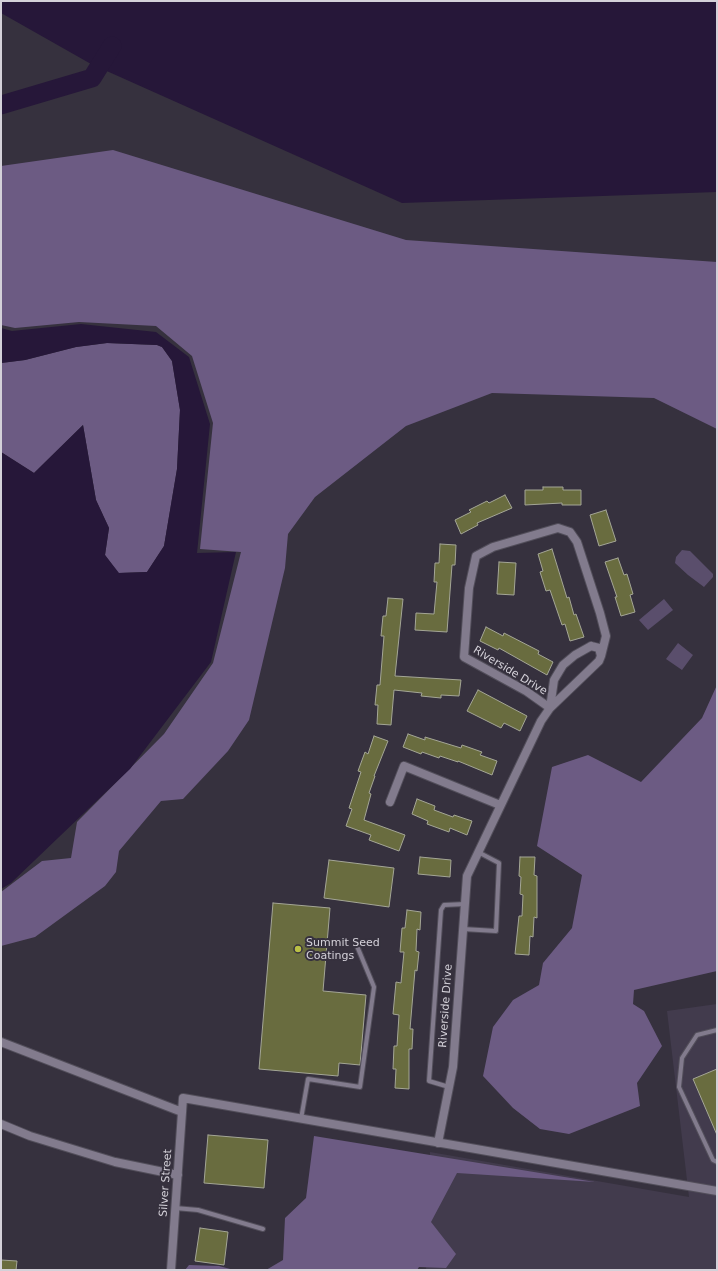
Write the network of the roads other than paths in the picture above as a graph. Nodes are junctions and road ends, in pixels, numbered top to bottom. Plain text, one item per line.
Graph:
1 (601, 656) junction
2 (550, 708) junction
3 (390, 802) dead end
4 (500, 806) junction
5 (478, 852) junction
6 (465, 904) junction
7 (463, 929) junction
8 (358, 946) dead end
9 (717, 1030) edge
10 (1, 1042) edge
11 (449, 1086) junction
12 (182, 1112) junction
13 (301, 1119) junction
14 (1, 1124) edge
15 (438, 1144) junction
16 (717, 1162) edge
17 (178, 1175) junction
18 (717, 1191) edge
19 (175, 1208) junction
20 (263, 1229) dead end
21 (171, 1270) edge

1 - 2 street
1 - 2 street
1 - 2 street, Riverside Drive
2 - 4 street, Riverside Drive
3 - 4 street
4 - 5 street, Riverside Drive
5 - 6 street, Riverside Drive
5 - 7 lane
6 - 7 street, Riverside Drive
6 - 11 lane
7 - 11 street, Riverside Drive
8 - 13 lane
9 - 16 lane
10 - 12 street
11 - 15 street, Riverside Drive
12 - 13 street, Silver Street
12 - 17 street, Silver Street
13 - 15 street
14 - 17 street
15 - 18 street
17 - 19 street, Silver Street
19 - 20 lane
19 - 21 street, Silver Street

